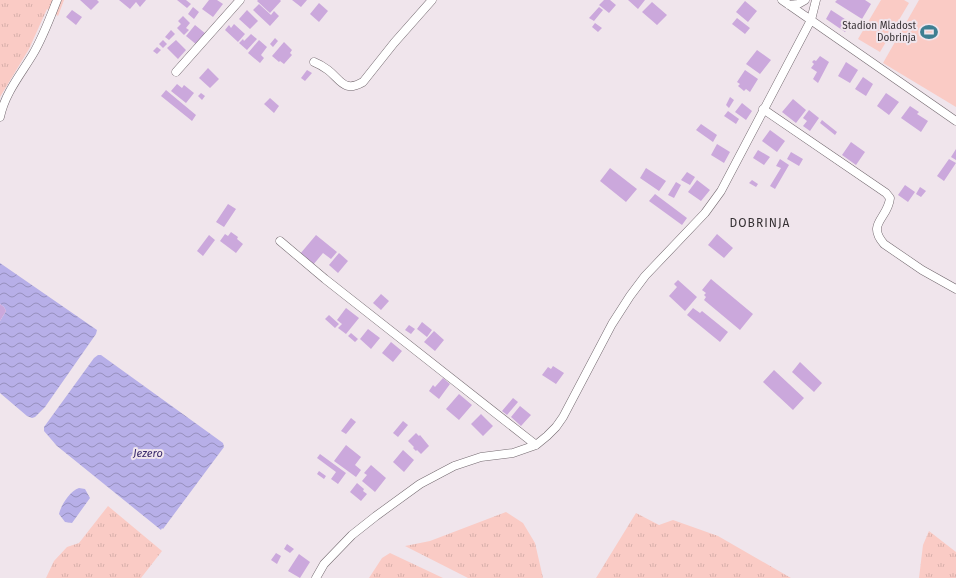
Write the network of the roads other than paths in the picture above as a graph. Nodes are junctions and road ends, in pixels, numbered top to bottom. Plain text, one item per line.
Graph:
1 (57, 0) edge
2 (240, 0) edge
3 (432, 0) edge
4 (782, 0) edge
5 (805, 0) edge
6 (816, 0) edge
7 (789, 5) junction
8 (811, 20) junction
9 (314, 62) dead end
10 (176, 72) dead end
11 (763, 109) junction
12 (0, 117) edge
13 (956, 121) edge
14 (280, 241) dead end
15 (956, 288) edge
16 (536, 446) junction
17 (316, 578) edge

1 - 12 street
2 - 10 street
3 - 9 street
4 - 7 street
5 - 7 street
6 - 8 street
7 - 8 street
8 - 11 street
8 - 13 street
11 - 15 street
11 - 16 street
14 - 16 street
16 - 17 street

